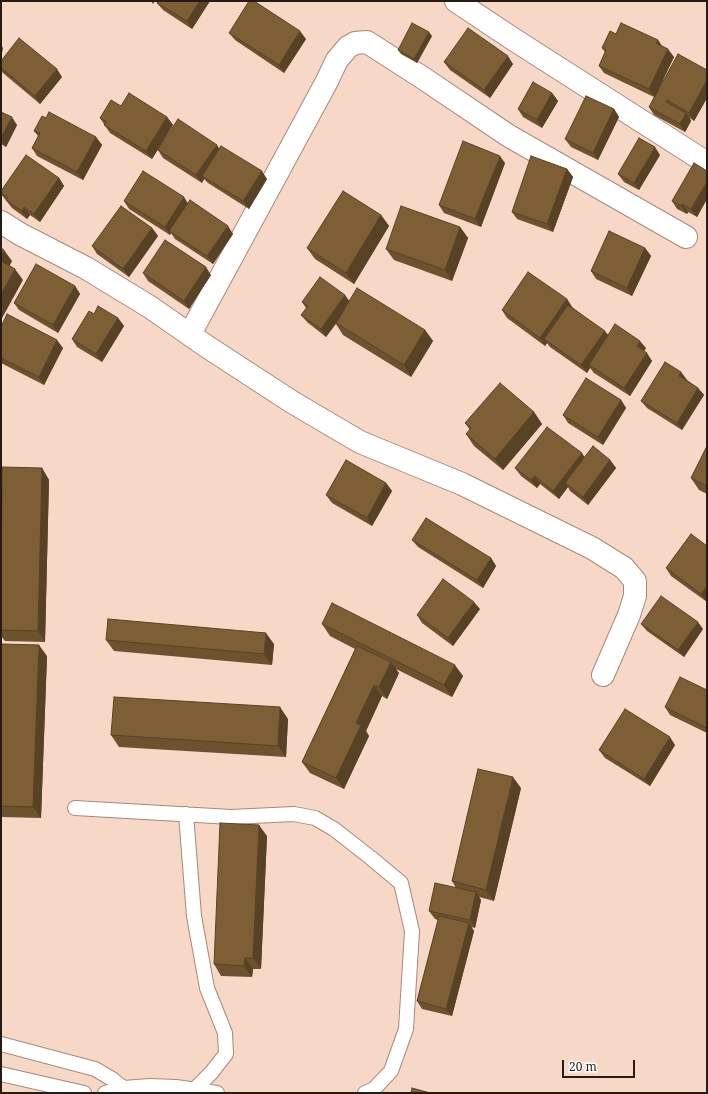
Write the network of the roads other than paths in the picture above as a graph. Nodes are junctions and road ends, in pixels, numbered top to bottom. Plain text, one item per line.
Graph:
1 (456, 1) edge
2 (707, 163) edge
3 (1, 222) edge
4 (686, 237) dead end
5 (190, 334) junction
6 (603, 675) dead end
7 (75, 808) dead end
8 (186, 814) junction
9 (1, 1044) edge
10 (1, 1074) edge
11 (123, 1088) junction
12 (195, 1089) junction
13 (84, 1093) edge
14 (105, 1093) edge
15 (217, 1093) edge
16 (365, 1093) edge

1 - 2 street
3 - 5 street
4 - 5 street
5 - 6 street
7 - 8 lane
8 - 12 lane
8 - 16 lane
9 - 11 lane
10 - 13 lane
11 - 12 lane
11 - 14 lane
12 - 15 lane

